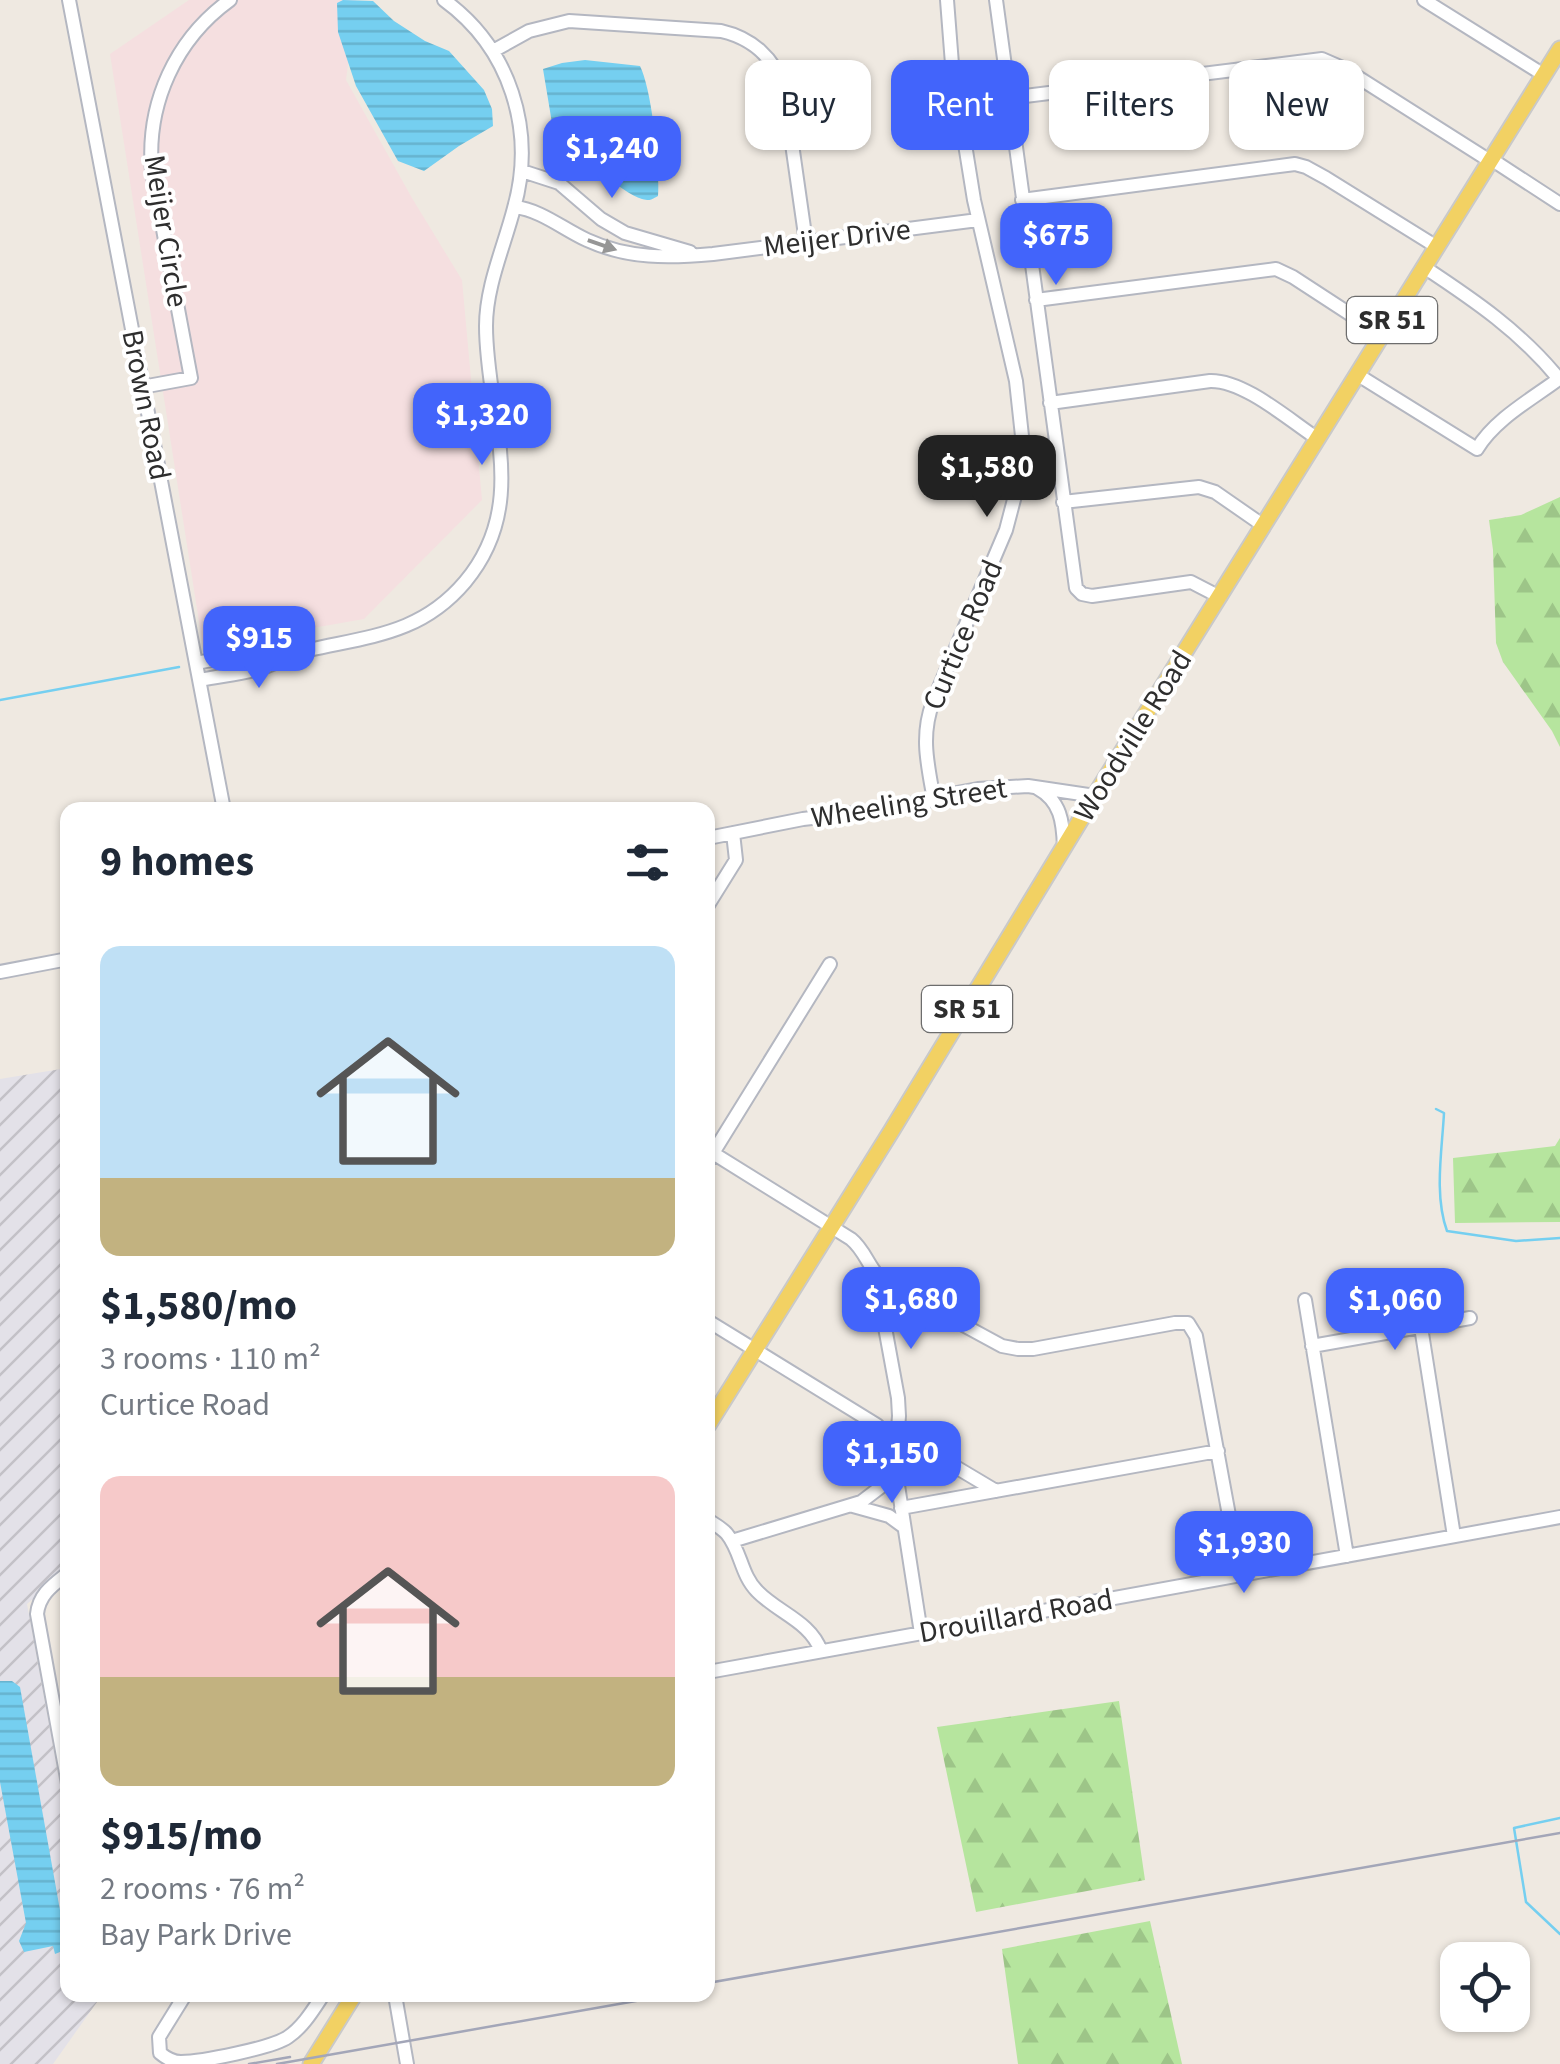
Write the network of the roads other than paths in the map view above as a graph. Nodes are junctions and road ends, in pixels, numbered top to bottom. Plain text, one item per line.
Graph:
1 (69, 0) edge
2 (230, 0) edge
3 (444, 0) edge
4 (947, 0) edge
5 (1424, 0) edge
6 (1000, 1) edge
7 (493, 51) junction
8 (1559, 51) edge
9 (1005, 60) edge
10 (1544, 74) junction
11 (1029, 96) edge
12 (1016, 150) edge
13 (1490, 160) junction
14 (522, 171) junction
15 (1022, 200) junction
16 (1560, 204) edge
17 (515, 207) junction
18 (978, 220) junction
19 (806, 242) junction
20 (1437, 247) junction
21 (697, 256) junction
22 (1424, 268) junction
23 (1036, 300) junction
24 (1382, 335) junction
25 (1358, 375) junction
26 (1560, 378) edge
27 (142, 387) junction
28 (1050, 403) junction
29 (1318, 439) junction
30 (1063, 502) junction
31 (1264, 526) junction
32 (1220, 597) junction
33 (304, 651) junction
34 (196, 663) junction
35 (200, 680) junction
36 (1035, 787) junction
37 (1096, 796) junction
38 (934, 800) junction
39 (223, 802) edge
40 (733, 833) junction
41 (715, 837) edge
42 (1064, 848) junction
43 (715, 894) edge
44 (60, 961) edge
45 (830, 964) dead end
46 (0, 972) edge
47 (715, 1146) edge
48 (715, 1159) edge
49 (831, 1227) junction
50 (874, 1273) junction
51 (1305, 1300) dead end
52 (1470, 1318) dead end
53 (715, 1324) edge
54 (1420, 1327) junction
55 (1312, 1346) junction
56 (754, 1349) junction
57 (715, 1413) edge
58 (896, 1438) junction
59 (1218, 1452) junction
60 (895, 1466) junction
61 (996, 1491) junction
62 (851, 1506) junction
63 (901, 1508) junction
64 (1560, 1517) edge
65 (715, 1524) edge
66 (904, 1527) junction
67 (1454, 1536) junction
68 (732, 1541) junction
69 (1347, 1556) junction
70 (1240, 1575) junction
71 (60, 1580) edge
72 (921, 1633) junction
73 (821, 1651) junction
74 (715, 1671) edge
75 (60, 1728) edge
76 (181, 2002) edge
77 (318, 2002) edge
78 (350, 2002) edge
79 (395, 2002) edge
80 (311, 2064) edge
81 (408, 2064) edge

1 - 27 street, Brown Road
2 - 27 street, Meijer Circle
3 - 7 street
4 - 18 street, Curtice Road
5 - 10 street
6 - 9 street
7 - 14 street
7 - 19 street
8 - 10 main road, Woodville Road / SR 51
10 - 13 main road, Woodville Road / SR 51
11 - 13 street
12 - 15 street
13 - 16 street
13 - 20 main road, Woodville Road / SR 51
14 - 17 street
14 - 21 street, Meijer Drive
15 - 20 street
15 - 23 street
17 -> 21 street, Meijer Drive
17 - 33 street
18 - 19 street, Meijer Drive
18 - 38 street, Curtice Road
19 - 21 street, Meijer Drive
20 - 22 main road, Woodville Road / SR 51
22 - 24 main road, Woodville Road / SR 51
22 - 26 street
23 - 24 street
23 - 28 street
24 - 25 main road, Woodville Road / SR 51
25 - 26 street
25 - 29 main road, Woodville Road / SR 51
27 - 34 street, Brown Road
28 - 29 street
28 - 30 street
29 - 31 main road, Woodville Road / SR 51
30 - 31 street
30 - 32 street
31 - 32 main road, Woodville Road / SR 51
32 - 37 main road, Woodville Road / SR 51
33 - 34 street
33 - 35 street
34 - 35 street, Brown Road
35 - 39 street, Brown Road
36 - 37 street, Wheeling Street
36 - 38 street, Wheeling Street
36 - 42 street
37 - 42 main road, Woodville Road / SR 51
38 - 40 street, Wheeling Street
40 - 41 street, Wheeling Street
40 - 43 street
42 - 49 main road, Woodville Road / SR 51
44 - 46 street
45 - 47 street
48 - 49 street
49 - 50 street
49 - 56 main road, Woodville Road / SR 51
50 - 58 street
50 - 59 street
51 - 55 street
52 - 54 street
53 - 56 street
54 - 55 street
54 - 67 street
55 - 69 street
56 - 57 main road, Woodville Road / SR 51
56 - 58 street
58 - 60 street
58 - 61 street
59 - 61 street
59 - 70 street
60 - 62 street
60 - 63 street
61 - 63 street
62 - 66 street
62 - 68 street
63 - 66 street
64 - 67 street, Drouillard Road
65 - 68 street
66 - 72 street
67 - 69 street, Drouillard Road
68 - 73 street
69 - 70 street, Drouillard Road
70 - 72 street, Drouillard Road
71 - 75 street
72 - 73 street, Drouillard Road
73 - 74 street, Drouillard Road
76 - 77 street
78 - 80 main road
79 - 81 street

